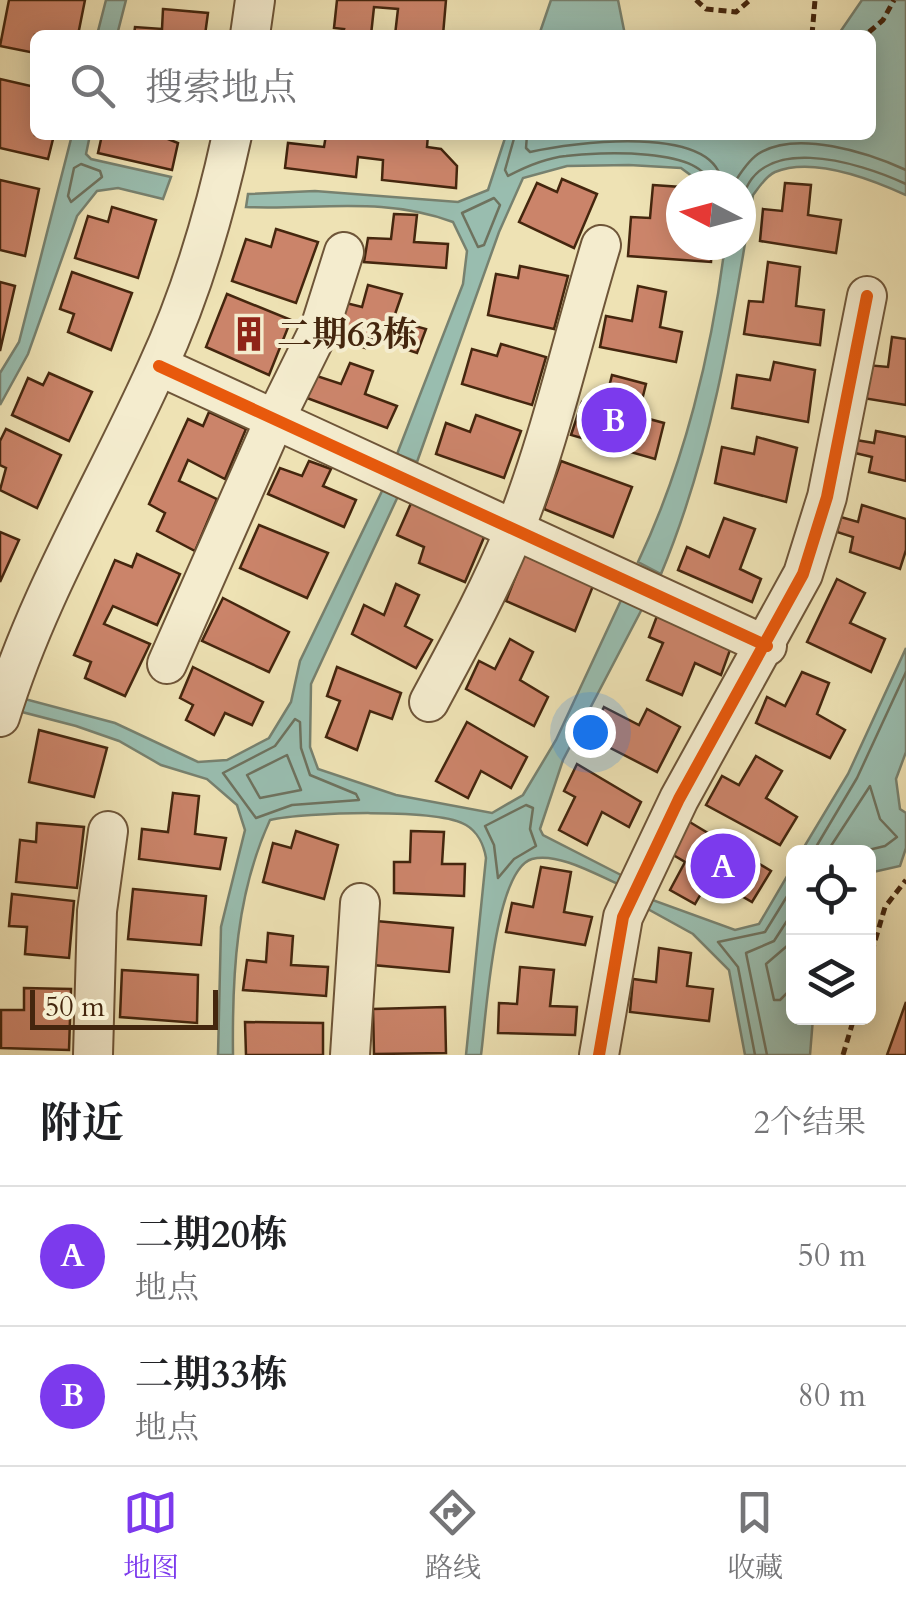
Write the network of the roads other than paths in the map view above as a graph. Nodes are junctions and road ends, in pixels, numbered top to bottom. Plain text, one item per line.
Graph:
1 (255, 0) edge
2 (251, 30) edge
3 (231, 140) edge
4 (601, 244) dead end
5 (344, 252) dead end
6 (867, 296) dead end
7 (159, 366) junction
8 (275, 420) junction
9 (514, 530) junction
10 (767, 646) junction
11 (167, 664) dead end
12 (429, 702) dead end
13 (0, 718) edge
14 (108, 831) dead end
15 (360, 902) dead end
16 (93, 1055) edge
17 (350, 1055) edge
18 (599, 1055) edge

1 - 2 street
3 - 7 street
4 - 9 street
5 - 8 street
6 - 10 street
7 - 8 street
7 - 13 street
8 - 9 street
8 - 11 street
9 - 10 street
9 - 12 street
10 - 18 street
14 - 16 street
15 - 17 street

